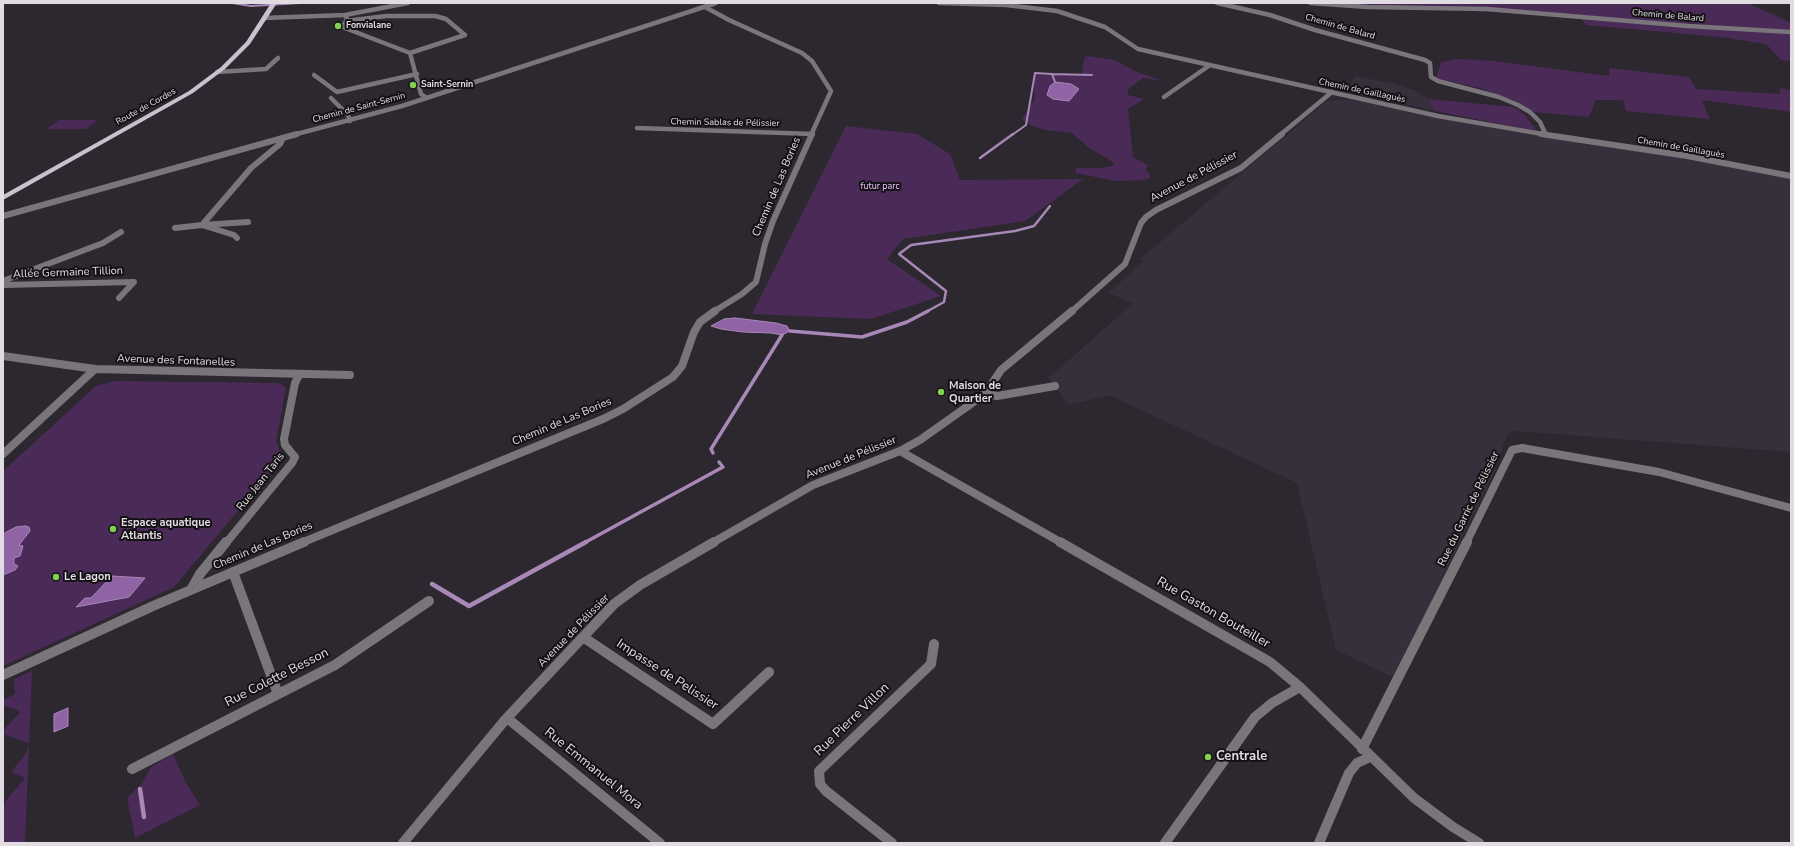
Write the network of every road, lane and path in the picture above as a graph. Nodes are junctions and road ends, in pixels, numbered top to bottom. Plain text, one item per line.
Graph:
1 (408, 3) edge
2 (716, 3) edge
3 (939, 3) edge
4 (1218, 3) edge
5 (1310, 3) edge
6 (272, 6) edge
7 (705, 7) junction
8 (345, 15) junction
9 (264, 18) junction
10 (346, 21) junction
11 (1791, 32) edge
12 (410, 53) junction
13 (278, 58) dead end
14 (1210, 65) junction
15 (217, 72) junction
16 (417, 74) junction
17 (314, 75) dead end
18 (1332, 92) junction
19 (1164, 97) dead end
20 (331, 98) dead end
21 (427, 98) junction
22 (350, 121) junction
23 (636, 128) dead end
24 (813, 134) junction
25 (1546, 135) junction
26 (283, 138) junction
27 (1791, 176) edge
28 (3, 198) edge
29 (3, 216) edge
30 (248, 222) dead end
31 (202, 225) junction
32 (175, 228) dead end
33 (121, 232) dead end
34 (237, 238) dead end
35 (3, 281) edge
36 (3, 285) edge
37 (119, 298) dead end
38 (3, 356) edge
39 (95, 369) junction
40 (299, 375) junction
41 (350, 375) dead end
42 (1055, 386) dead end
43 (985, 394) junction
44 (900, 452) junction
45 (3, 454) edge
46 (1791, 508) edge
47 (233, 572) junction
48 (191, 590) junction
49 (429, 601) dead end
50 (583, 637) junction
51 (934, 644) dead end
52 (769, 672) dead end
53 (3, 675) edge
54 (1300, 687) junction
55 (278, 694) junction
56 (507, 718) junction
57 (1366, 753) junction
58 (132, 769) dead end
59 (403, 843) edge
60 (660, 843) edge
61 (892, 843) edge
62 (1165, 843) edge
63 (1319, 843) edge
64 (1480, 843) edge

1 - 8 street
2 - 7 street, Chemin de Saint-Sernin
3 - 14 street, Chemin de Gaillaguès
4 - 25 street, Chemin de Balard
5 - 11 street, Chemin de Balard
6 - 9 main road, Route de Cordes
7 - 21 street, Chemin de Saint-Sernin
7 - 24 street, Chemin de Las Bories
8 - 9 street
8 - 10 street
9 - 15 main road, Route de Cordes
10 - 12 street
10 - 12 street
12 - 16 street
13 - 15 street
14 - 18 street, Chemin de Gaillaguès
14 - 19 street
15 - 28 main road, Route de Cordes
16 - 17 street
16 - 21 street
18 - 25 street, Chemin de Gaillaguès
18 - 43 street, Avenue de Pélissier
20 - 22 street
21 - 22 street, Chemin de Saint-Sernin
22 - 26 street, Chemin de Saint-Sernin
23 - 24 street, Chemin Sablas de Pélissier
24 - 47 street, Chemin de Las Bories
25 - 27 street, Chemin de Gaillaguès
26 - 29 street, Chemin de Saint-Sernin
26 - 31 street
30 - 31 street
31 - 32 street
31 - 34 street
33 - 35 street
36 - 37 street, Allée Germaine Tillion
38 - 39 street, Avenue des Fontanelles
39 - 40 street, Avenue des Fontanelles
39 - 45 street
40 - 41 street, Avenue des Fontanelles
40 - 48 street, Rue Jean Taris
42 - 43 street
43 - 44 street, Avenue de Pélissier
44 - 50 street, Avenue de Pélissier
44 - 54 street, Rue Gaston Bouteiller
46 - 57 street, Rue du Garric de Pélissier
47 - 48 street, Chemin de Las Bories
47 - 55 street
48 - 53 street, Chemin de Las Bories
49 - 55 street, Rue Colette Besson
50 - 52 street, Impasse de Pelissier
50 - 56 street, Avenue de Pélissier
51 - 61 street, Rue Pierre Villon
54 - 57 street, Rue Gaston Bouteiller
54 - 62 street
55 - 58 street, Rue Colette Besson
56 - 59 street, Avenue de Pélissier
56 - 60 street, Rue Emmanuel Mora
57 - 63 street
57 - 64 street, Rue Gaston Bouteiller

